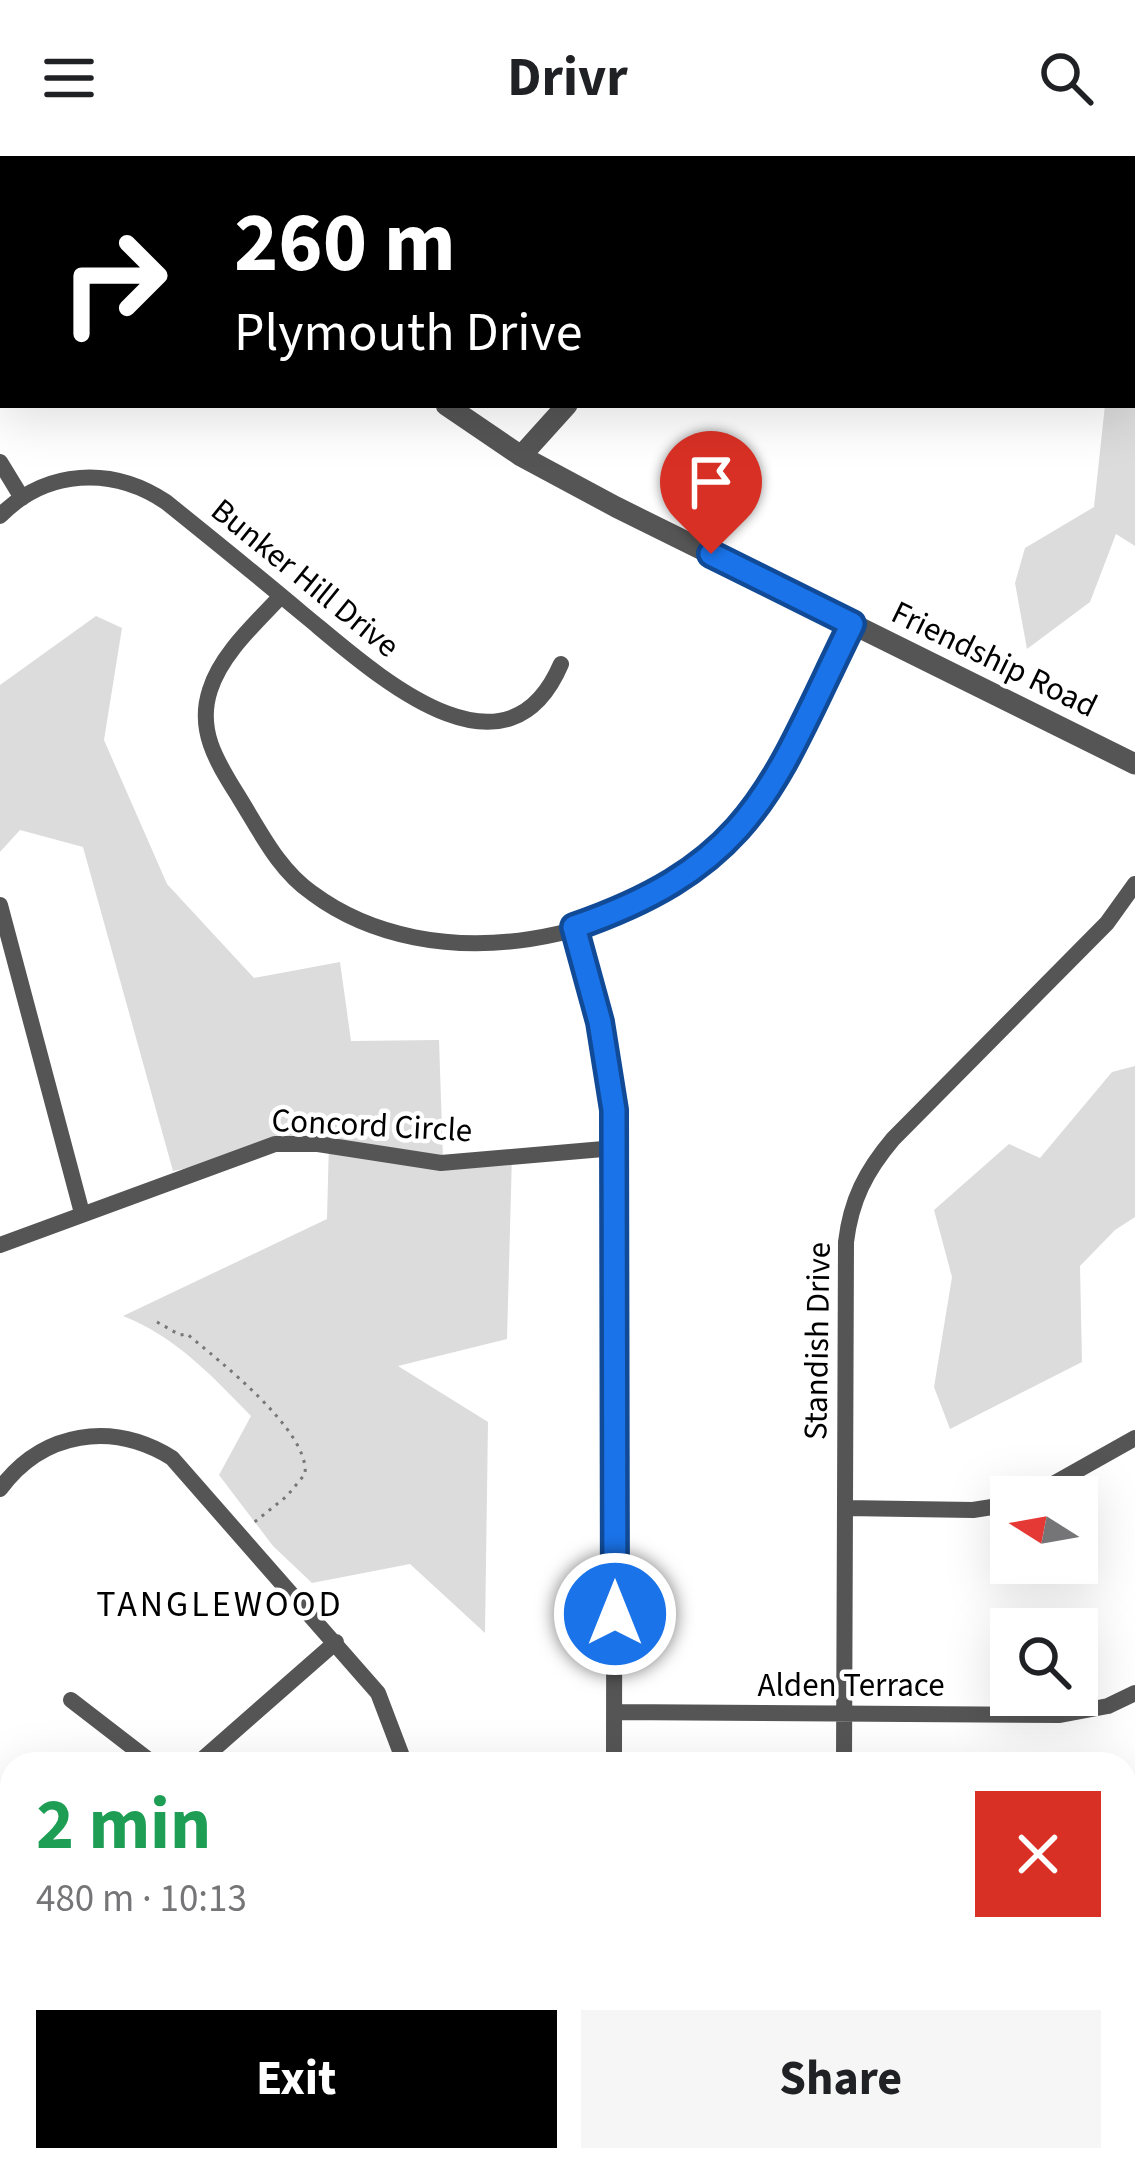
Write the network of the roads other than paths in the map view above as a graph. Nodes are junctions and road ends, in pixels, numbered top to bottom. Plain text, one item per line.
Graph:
1 (450, 408) edge
2 (564, 408) edge
3 (521, 456) junction
4 (0, 462) edge
5 (22, 498) junction
6 (0, 516) edge
7 (277, 600) junction
8 (852, 624) junction
9 (561, 664) dead end
10 (1135, 764) edge
11 (1135, 884) edge
12 (0, 905) edge
13 (574, 927) junction
14 (615, 1148) junction
15 (82, 1214) junction
16 (0, 1244) edge
17 (1135, 1438) edge
18 (1067, 1476) edge
19 (0, 1489) edge
20 (990, 1507) edge
21 (844, 1508) junction
22 (336, 1642) junction
23 (1135, 1693) edge
24 (70, 1700) dead end
25 (614, 1712) junction
26 (844, 1715) junction
27 (138, 1752) edge
28 (211, 1752) edge
29 (401, 1752) edge
30 (614, 1752) edge
31 (844, 1752) edge

1 - 3 street, Friendship Road
2 - 3 street
3 - 8 street, Friendship Road
4 - 5 street
5 - 6 street, Bunker Hill Drive
5 - 7 street, Bunker Hill Drive
7 - 9 street, Bunker Hill Drive
7 - 13 street
8 - 10 street, Friendship Road
8 - 13 street
11 - 21 street, Standish Drive
12 - 15 street
13 - 14 street
14 - 15 street, Concord Circle
14 - 25 street
15 - 16 street, Concord Circle
17 - 18 street
19 - 22 street
20 - 21 street
21 - 26 street, Standish Drive
22 - 28 street
22 - 29 street
23 - 26 street, Alden Terrace
24 - 27 street
25 - 26 street, Alden Terrace
25 - 30 street
26 - 31 street, Standish Drive

